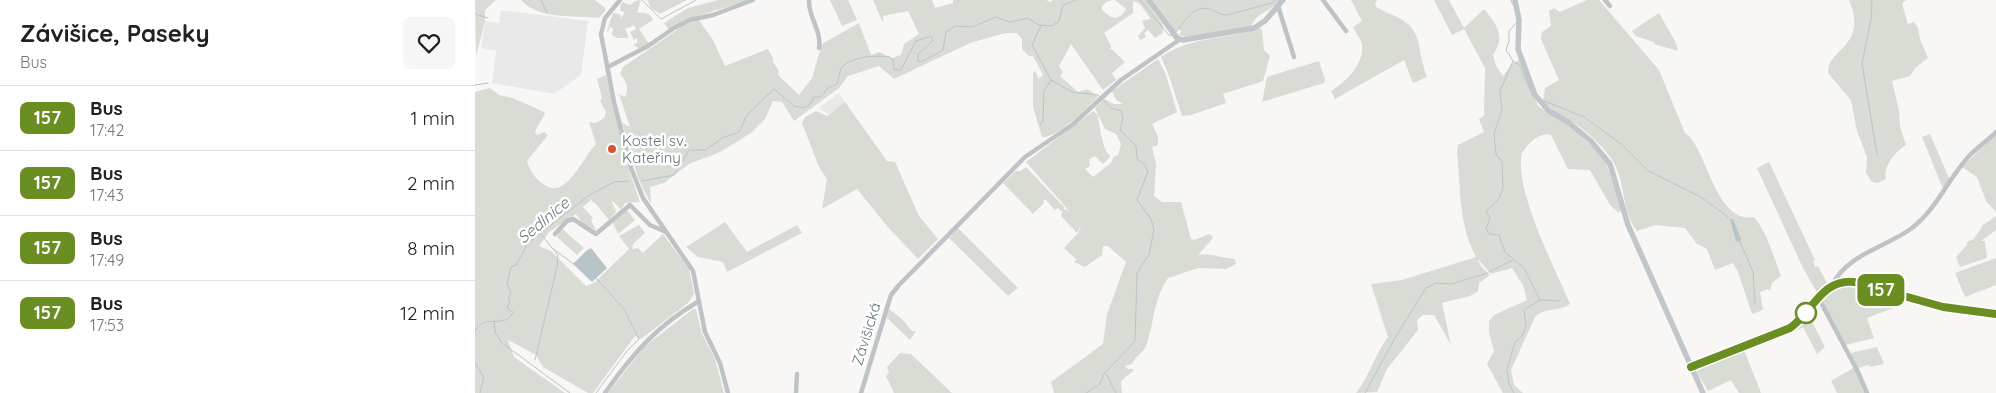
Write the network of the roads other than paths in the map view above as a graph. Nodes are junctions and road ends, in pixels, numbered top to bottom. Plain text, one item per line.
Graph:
1 (620, 0) edge
2 (753, 0) edge
3 (809, 0) edge
4 (1149, 0) edge
5 (1283, 0) edge
6 (1323, 0) edge
7 (1515, 0) edge
8 (1605, 0) edge
9 (1278, 6) junction
10 (1610, 6) dead end
11 (1346, 31) dead end
12 (1176, 36) junction
13 (819, 48) dead end
14 (1294, 57) dead end
15 (608, 67) junction
16 (1996, 132) edge
17 (666, 232) junction
18 (555, 234) dead end
19 (1831, 286) junction
20 (1818, 297) junction
21 (699, 301) junction
22 (1996, 314) edge
23 (1691, 367) junction
24 (797, 374) dead end
25 (605, 393) edge
26 (728, 393) edge
27 (796, 393) edge
28 (861, 393) edge
29 (1703, 393) edge
30 (1867, 393) edge

1 - 15 street
2 - 15 street
3 - 13 street
4 - 12 main road
5 - 9 main road
6 - 11 street
7 - 23 main road
8 - 10 street
9 - 12 main road
9 - 14 street
12 - 28 street, Závišická
15 - 17 street
16 - 19 street
17 - 18 street
17 - 21 street
19 - 20 street
19 - 22 street
20 - 23 street
20 - 30 street
21 - 25 street
21 - 26 street
23 - 29 main road
24 - 27 street

